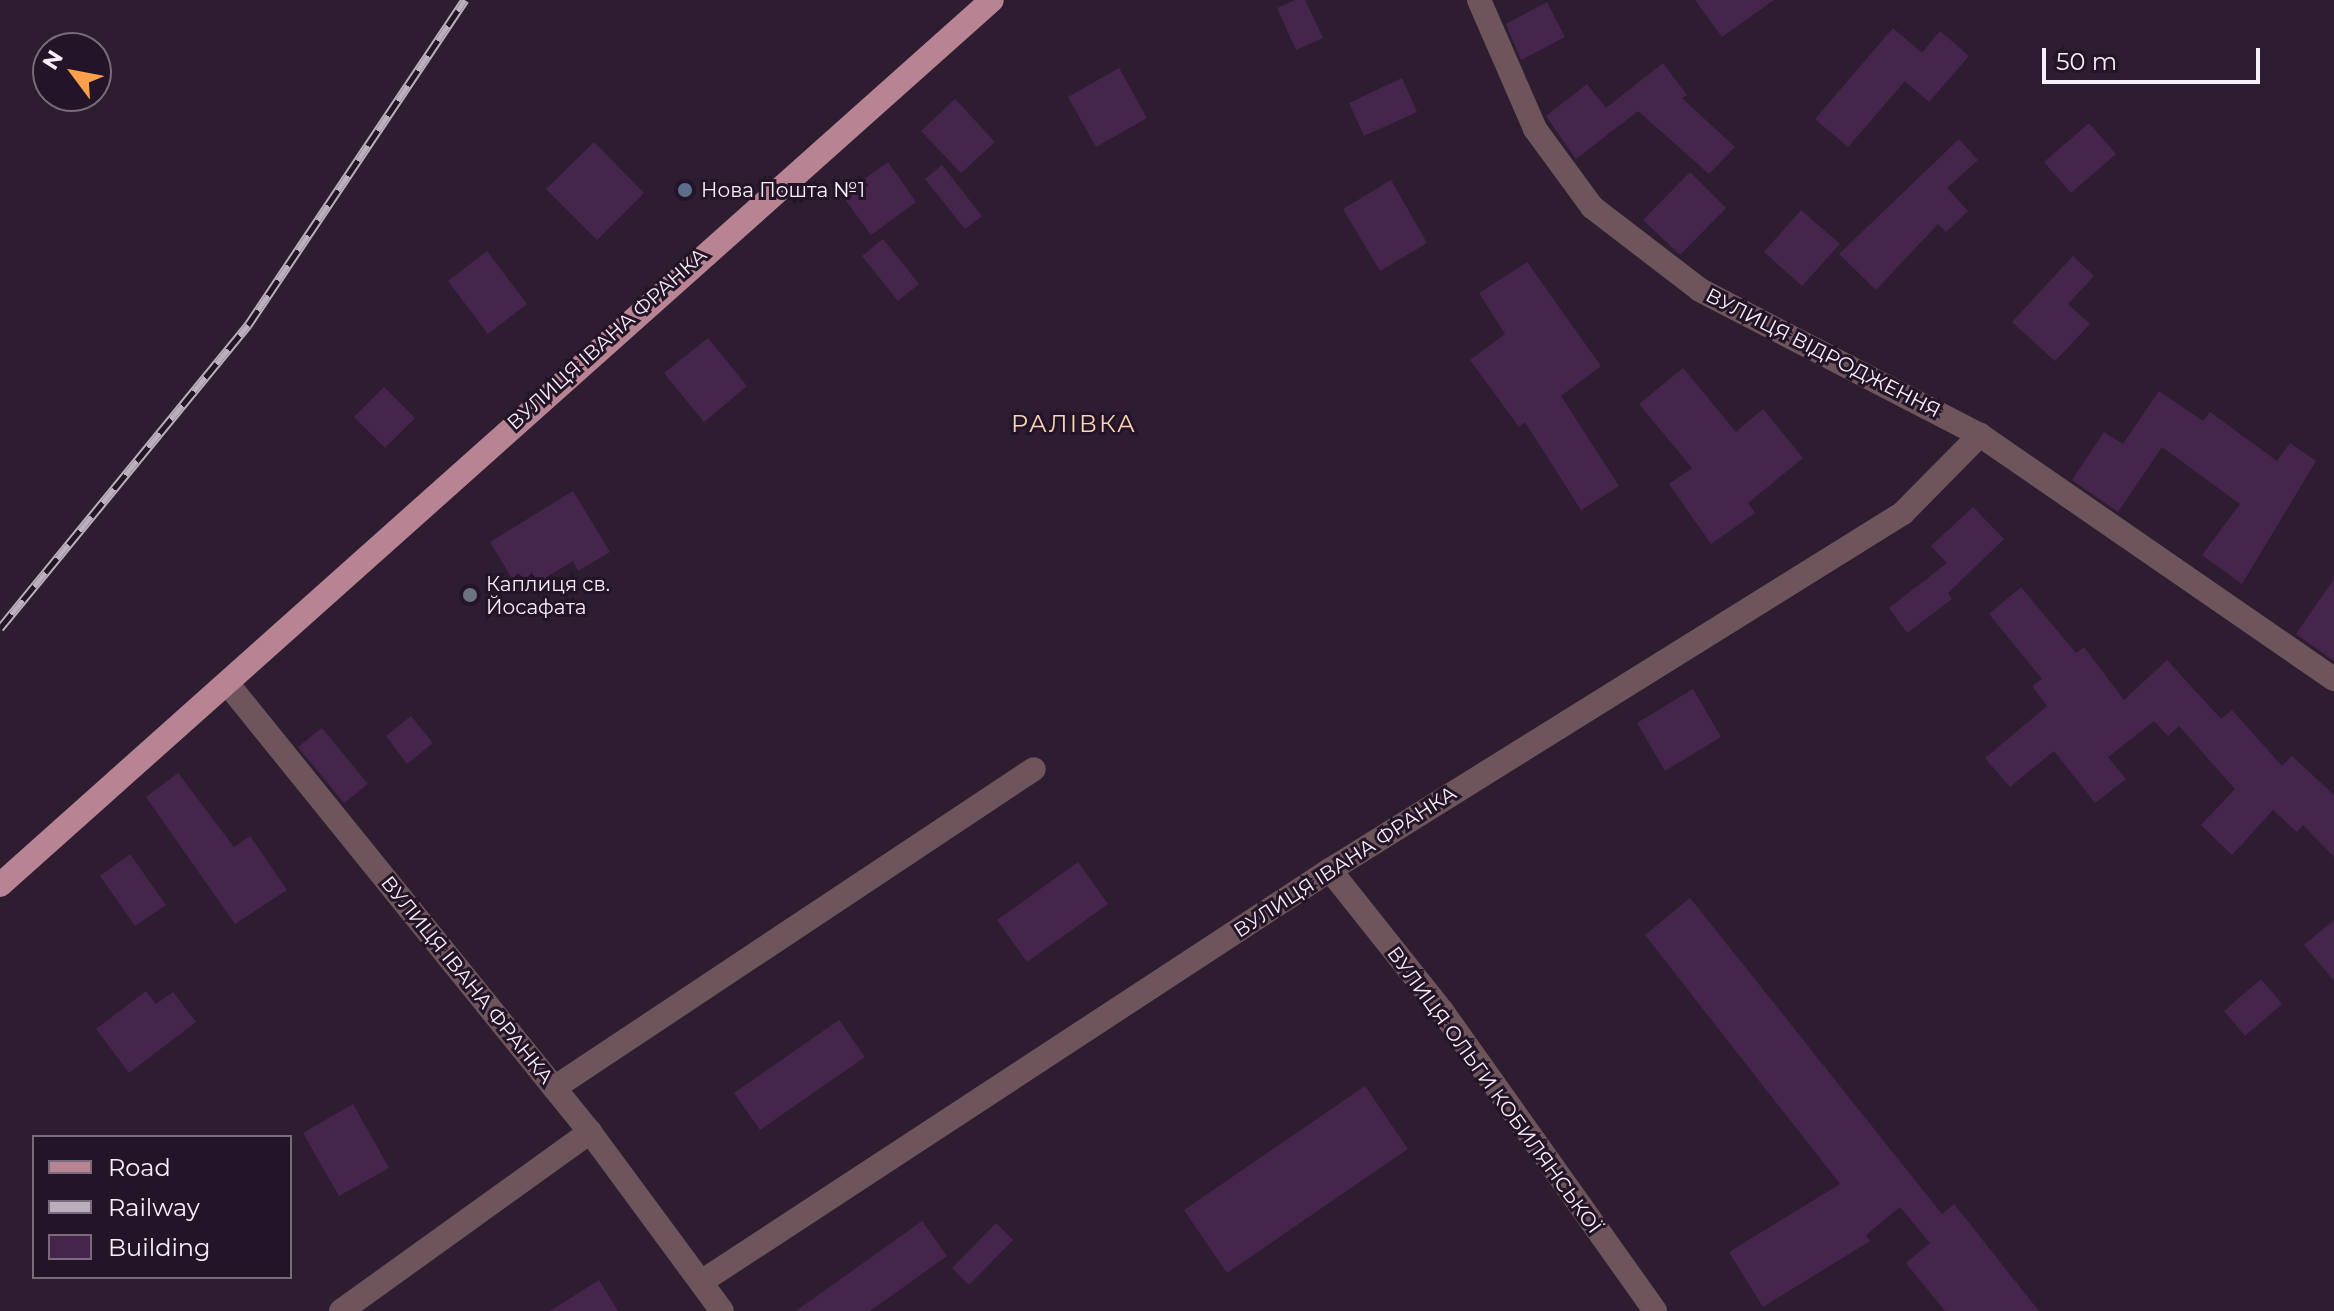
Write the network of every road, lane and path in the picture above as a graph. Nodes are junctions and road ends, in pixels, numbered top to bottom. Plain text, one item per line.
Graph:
1 (992, 0) edge
2 (1479, 0) edge
3 (1980, 435) junction
4 (2334, 679) edge
5 (227, 683) junction
6 (1034, 769) dead end
7 (1330, 870) junction
8 (0, 885) edge
9 (554, 1088) junction
10 (590, 1132) junction
11 (701, 1282) junction
12 (341, 1311) edge
13 (722, 1311) edge
14 (1655, 1311) edge

1 - 5 main road, ВУЛИЦЯ ІВАНА ФРАНКА
2 - 3 street, ВУЛИЦЯ ВІДРОДЖЕННЯ
3 - 4 street, ВУЛИЦЯ ВІДРОДЖЕННЯ
3 - 7 street, ВУЛИЦЯ ІВАНА ФРАНКА
5 - 8 main road, ВУЛИЦЯ ІВАНА ФРАНКА
5 - 9 street, ВУЛИЦЯ ІВАНА ФРАНКА
6 - 9 street
7 - 11 street, ВУЛИЦЯ ІВАНА ФРАНКА
7 - 14 street, ВУЛИЦЯ ОЛЬГИ КОБИЛЯНСЬКОЇ
9 - 10 street, ВУЛИЦЯ ІВАНА ФРАНКА
10 - 11 street, ВУЛИЦЯ ІВАНА ФРАНКА
10 - 12 street
11 - 13 street, ВУЛИЦЯ ІВАНА ФРАНКА

